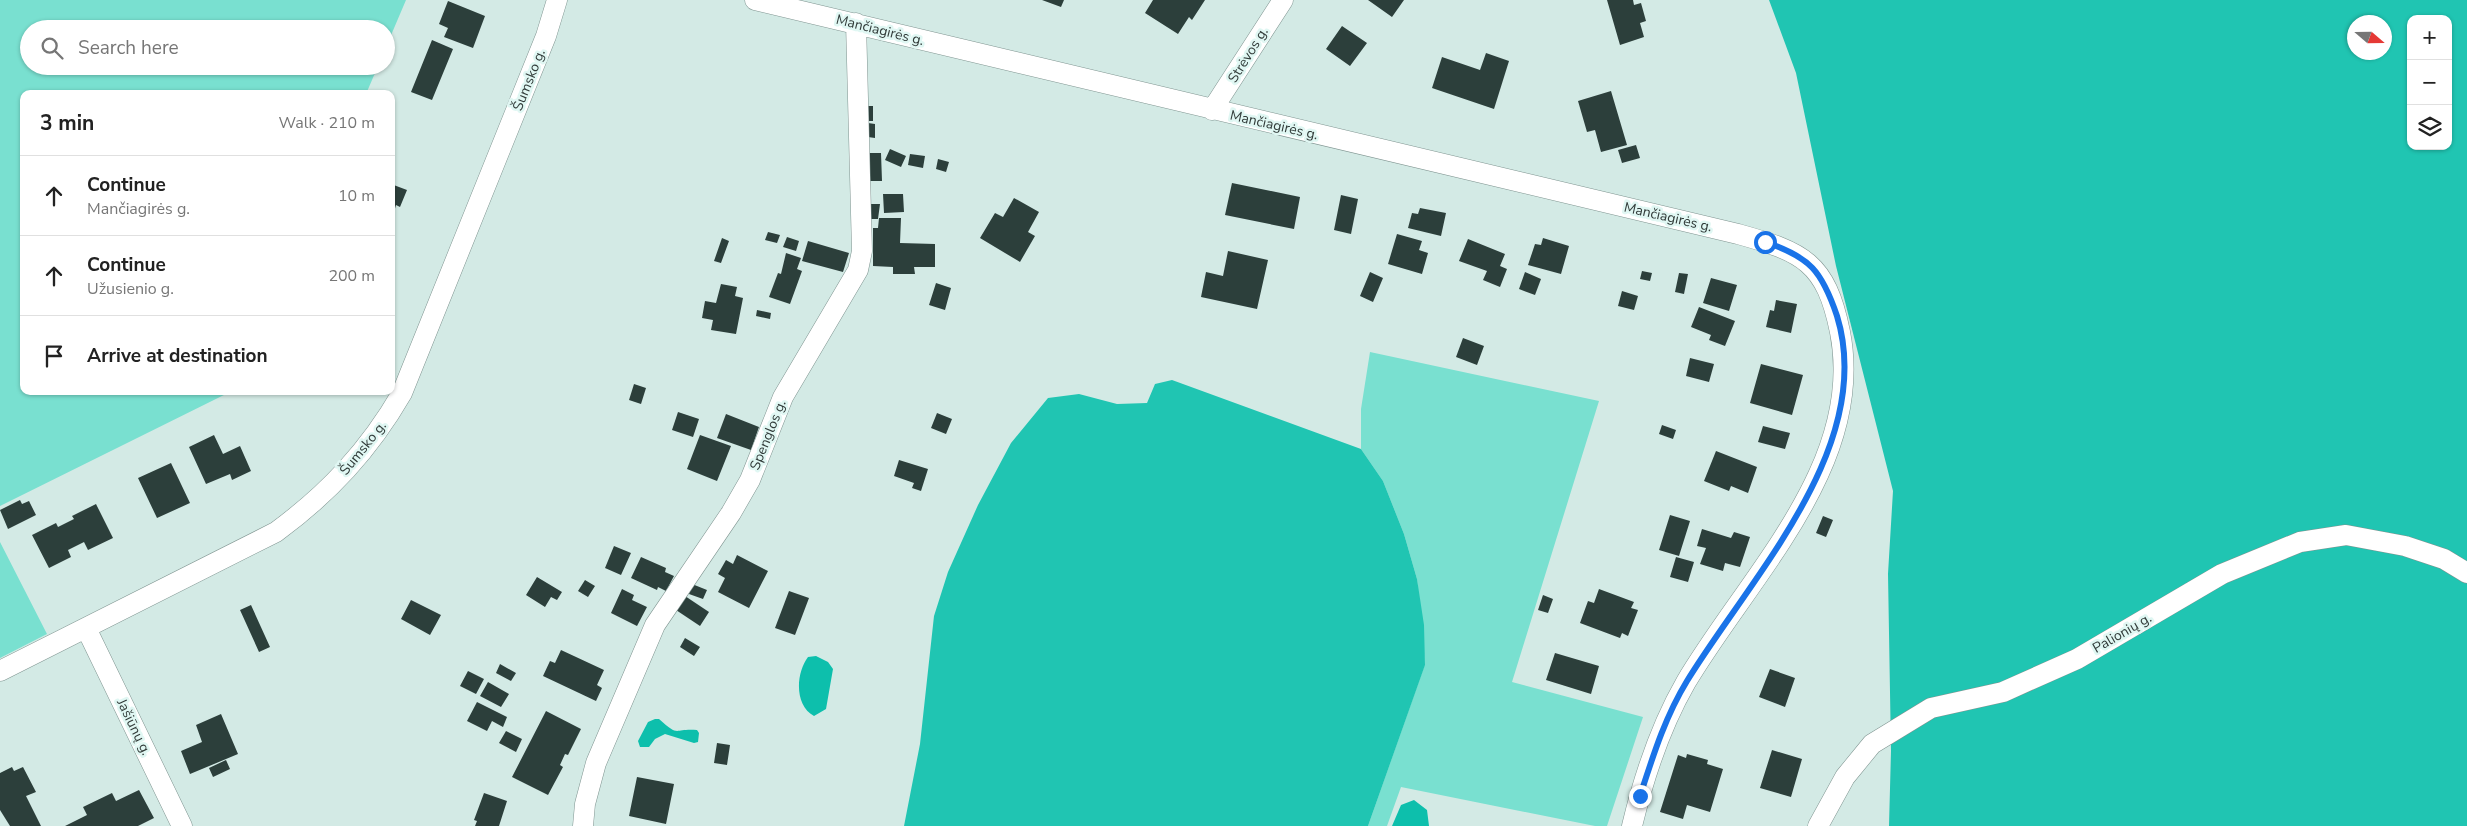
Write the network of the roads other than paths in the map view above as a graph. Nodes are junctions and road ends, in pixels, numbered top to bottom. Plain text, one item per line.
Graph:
1 (557, 0) edge
2 (755, 0) edge
3 (1282, 0) edge
4 (856, 23) junction
5 (1212, 110) junction
6 (2467, 573) edge
7 (86, 628) junction
8 (0, 671) edge
9 (182, 826) edge
10 (583, 826) edge
11 (1632, 826) edge
12 (1818, 826) edge

1 - 7 street, Šumsko g.
2 - 4 street, Mančiagirės g.
3 - 5 street, Strėvos g.
4 - 5 street, Mančiagirės g.
4 - 10 street, Spenglos g.
5 - 11 street, Mančiagirės g.
6 - 12 street, Palionių g.
7 - 8 street, Šumsko g.
7 - 9 street, Jašiūnų g.

